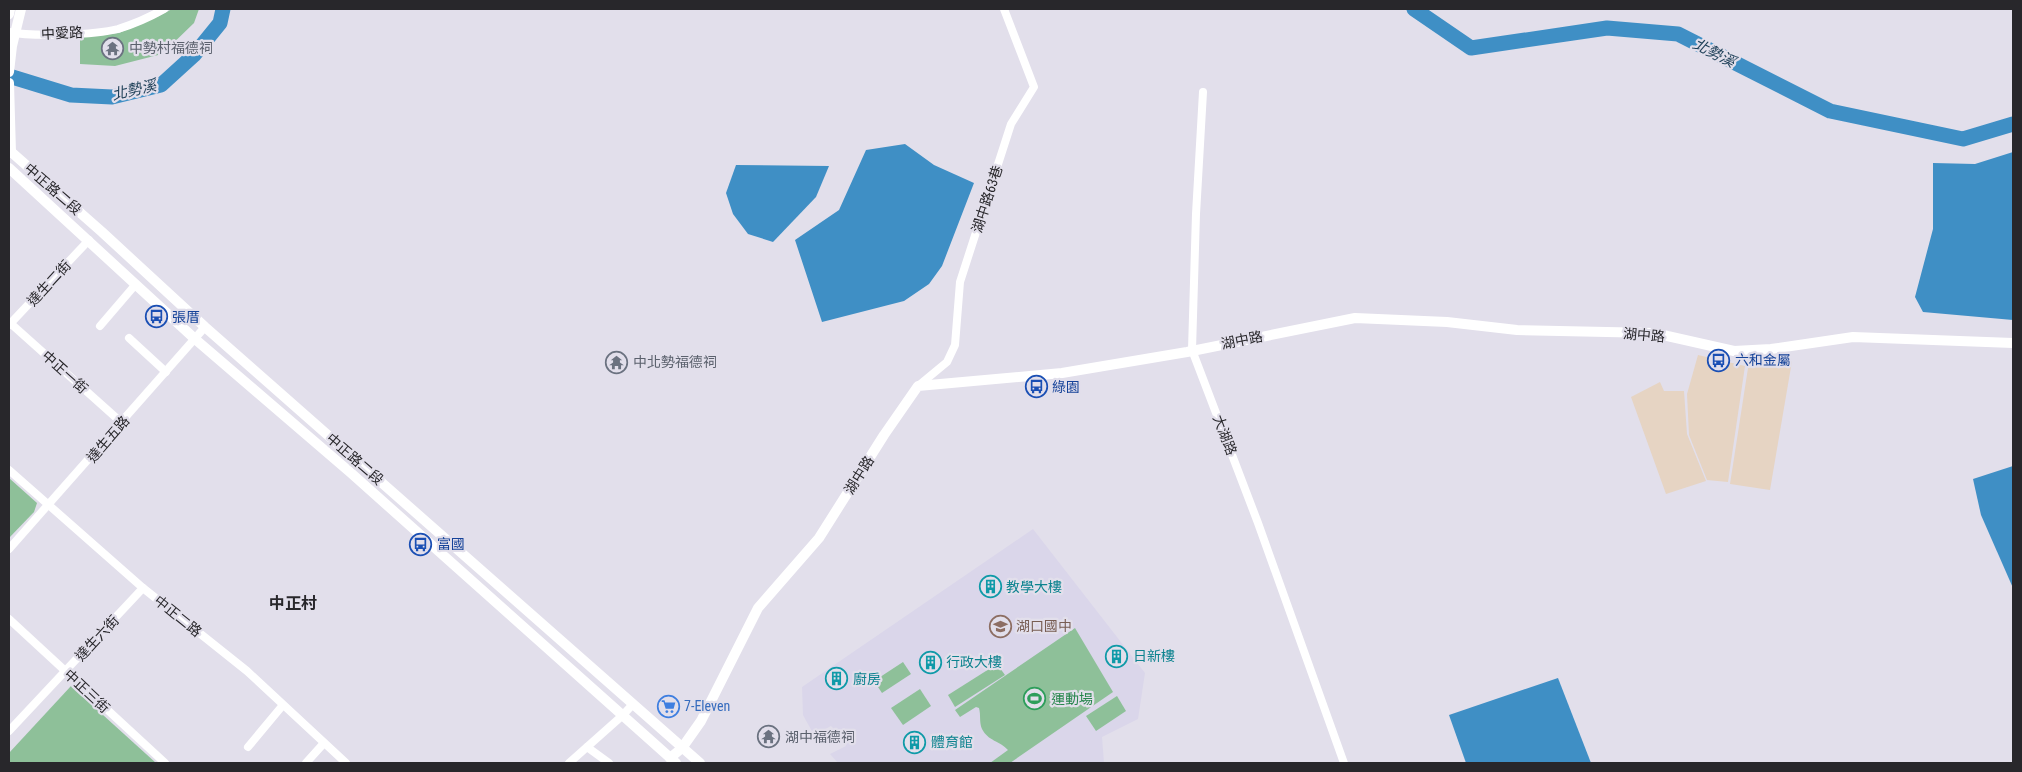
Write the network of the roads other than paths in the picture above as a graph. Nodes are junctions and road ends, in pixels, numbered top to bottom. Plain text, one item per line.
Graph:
1 (10, 9) edge
2 (21, 9) edge
3 (164, 9) edge
4 (1004, 9) edge
5 (9, 14) edge
6 (12, 32) edge
7 (9, 72) edge
8 (9, 83) edge
9 (1203, 92) dead end
10 (9, 110) edge
11 (10, 131) edge
12 (10, 152) edge
13 (9, 168) edge
14 (89, 240) junction
15 (136, 284) junction
16 (9, 324) edge
17 (100, 326) dead end
18 (205, 327) junction
19 (130, 338) dead end
20 (195, 339) junction
21 (2013, 343) edge
22 (1192, 350) junction
23 (166, 372) junction
24 (918, 386) junction
25 (122, 423) junction
26 (9, 470) edge
27 (49, 505) junction
28 (9, 549) edge
29 (143, 588) junction
30 (9, 619) edge
31 (66, 671) junction
32 (633, 704) junction
33 (283, 705) junction
34 (624, 715) junction
35 (9, 731) edge
36 (324, 743) junction
37 (248, 747) dead end
38 (587, 747) junction
39 (682, 748) junction
40 (673, 761) edge
41 (165, 763) edge
42 (306, 763) edge
43 (346, 763) edge
44 (569, 763) edge
45 (609, 763) edge
46 (700, 763) edge
47 (1344, 763) edge

1 - 5 main road
2 - 6 main road
3 - 6 street, 中愛路
4 - 24 street, 湖中路63巷
6 - 7 main road
8 - 10 main road
9 - 22 street, 大湖路
10 - 11 main road
11 - 12 main road
12 - 18 main road, 中正路二段
13 - 14 main road, 中正路二段
14 - 15 main road, 中正路二段
14 - 16 street, 達生二街
15 - 17 street
15 - 20 main road, 中正路二段
16 - 25 street, 中正一街
18 - 20 street, 達生五路
18 - 32 main road, 中正路二段
19 - 23 street
20 - 23 street, 達生五路
20 - 34 main road, 中正路二段
21 - 22 main road, 湖中路
22 - 24 main road, 湖中路
22 - 47 street, 大湖路
23 - 25 street, 達生五路
24 - 39 main road, 湖中路
25 - 27 street, 達生五路
26 - 27 street, 中正二路
27 - 28 street, 達生五路
27 - 29 street, 中正二路
29 - 31 street, 達生六街
29 - 33 street, 中正二路
30 - 31 street, 中正三街
31 - 35 street, 達生六街
31 - 41 street, 中正三街
32 - 34 street
32 - 39 main road, 中正路二段
33 - 36 street, 中正二路
33 - 37 street
34 - 38 street
34 - 40 main road, 中正路二段
36 - 42 street
36 - 43 street, 中正二路
38 - 44 street
38 - 45 street
39 - 40 main road, 湖中路
39 - 46 main road, 中正路二段

